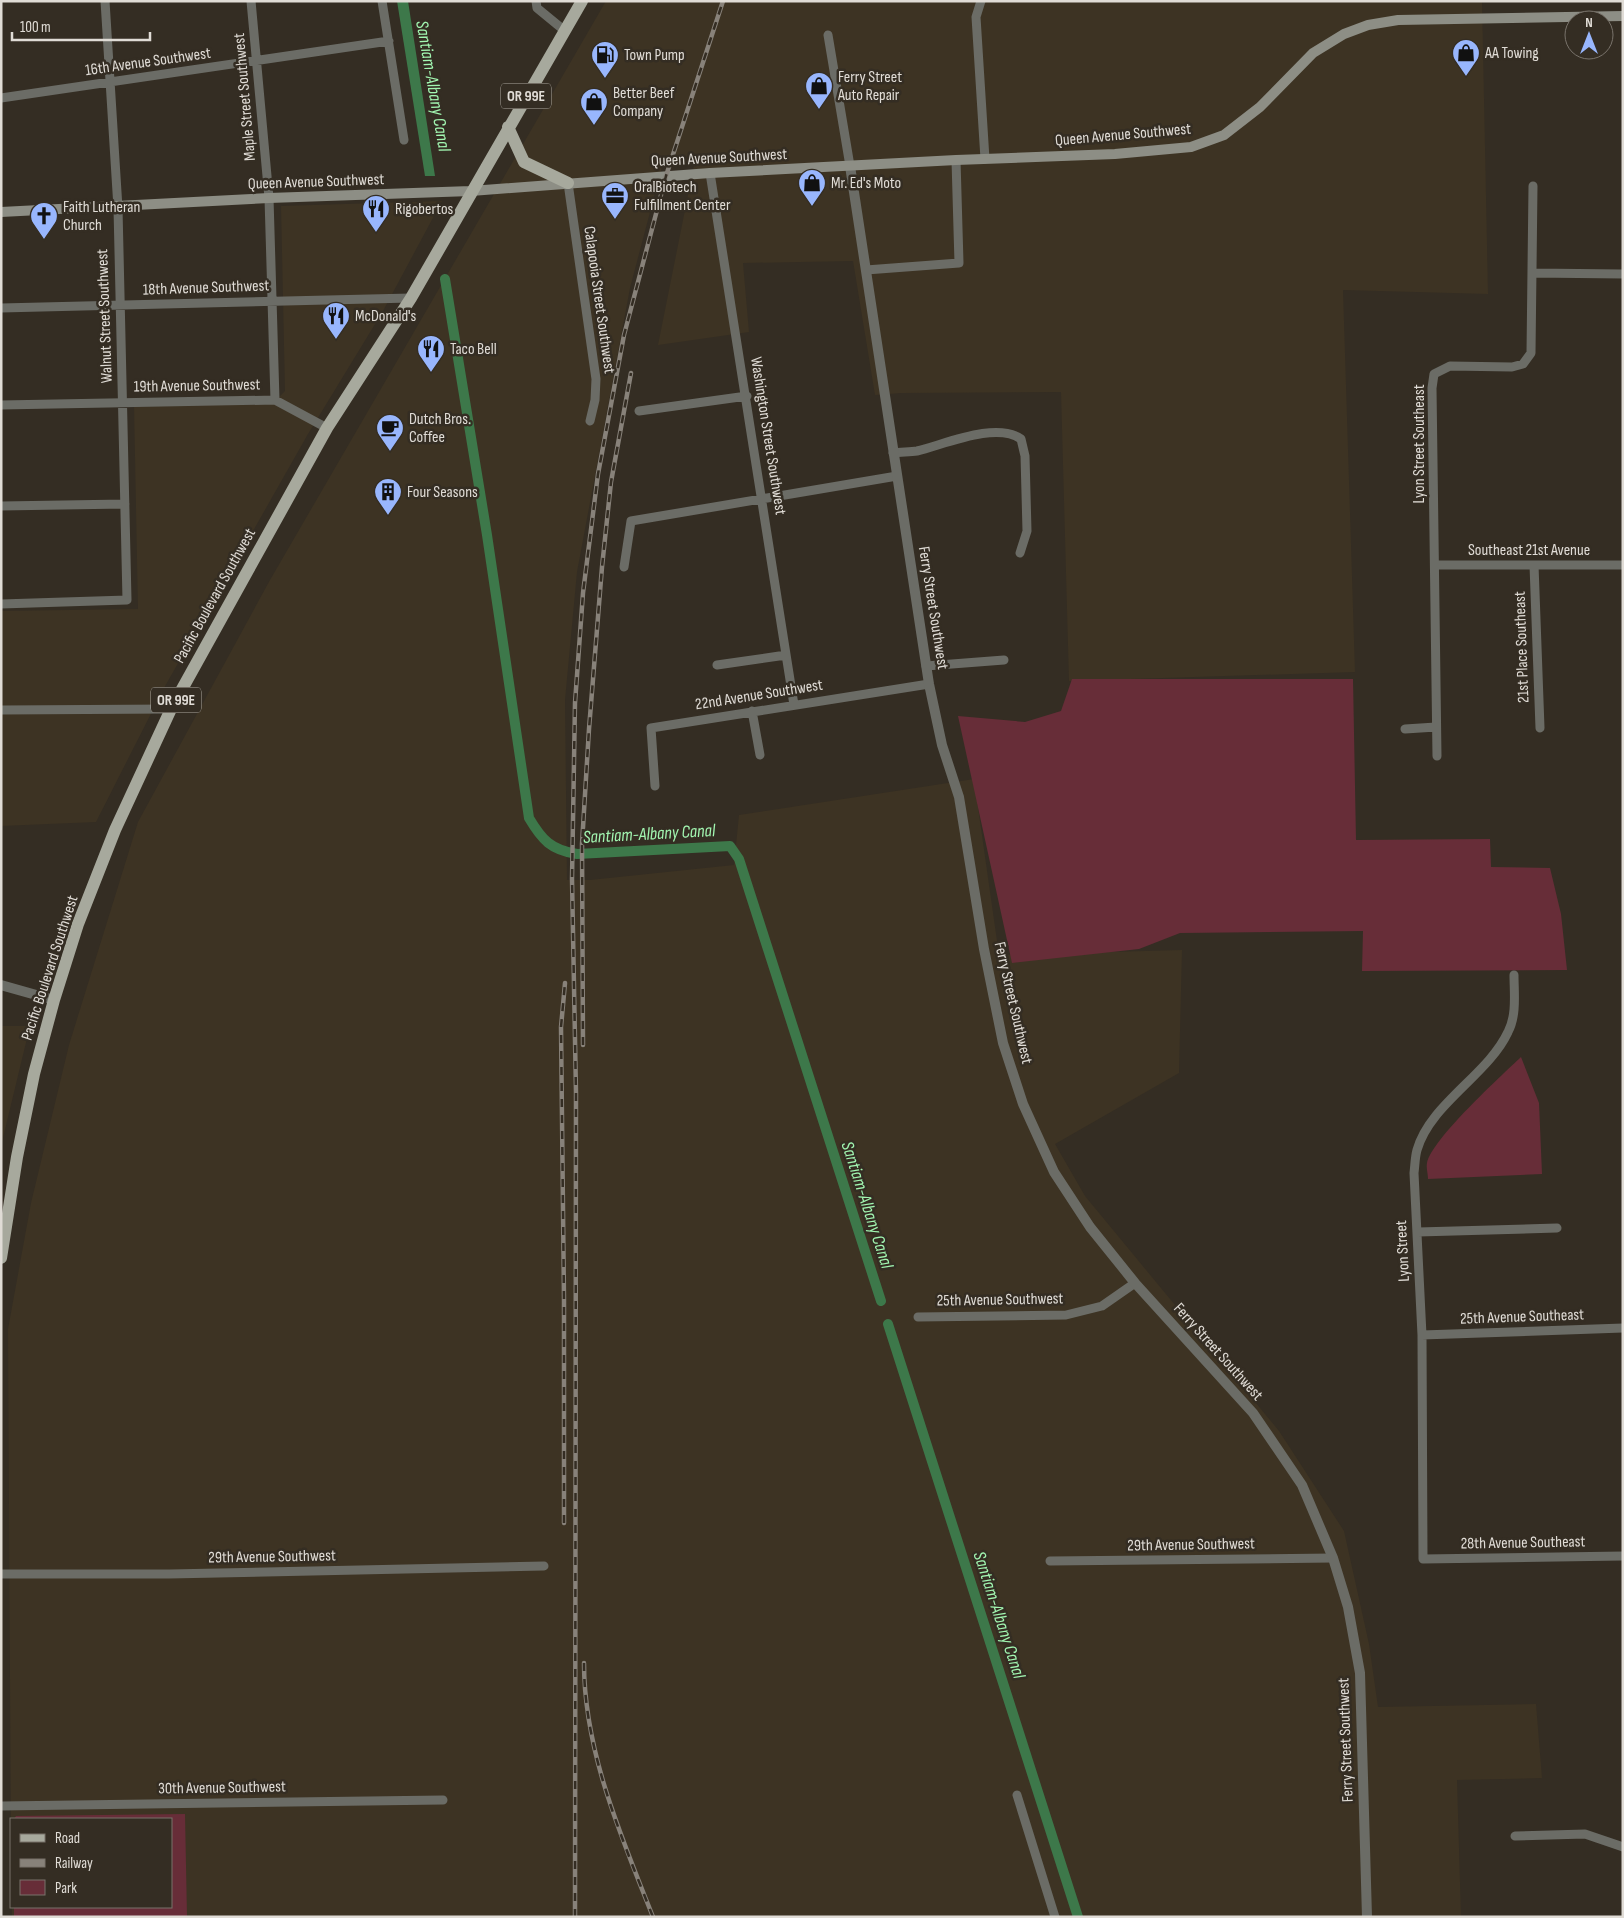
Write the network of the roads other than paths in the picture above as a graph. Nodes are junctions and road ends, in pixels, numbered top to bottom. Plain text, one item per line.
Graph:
1 (105, 1) edge
2 (251, 1) edge
3 (382, 1) edge
4 (536, 1) edge
5 (582, 1) edge
6 (981, 1) edge
7 (1623, 16) edge
8 (565, 31) junction
9 (828, 35) dead end
10 (388, 41) junction
11 (256, 61) junction
12 (110, 83) junction
13 (1, 98) edge
14 (508, 127) junction
15 (404, 140) dead end
16 (985, 159) junction
17 (956, 160) junction
18 (850, 166) junction
19 (710, 173) junction
20 (568, 183) junction
21 (1533, 186) dead end
22 (471, 191) junction
23 (269, 198) junction
24 (118, 208) junction
25 (1, 212) edge
26 (866, 270) junction
27 (1533, 273) junction
28 (1623, 274) edge
29 (411, 298) junction
30 (272, 300) junction
31 (120, 306) junction
32 (1, 308) edge
33 (747, 396) junction
34 (275, 400) junction
35 (123, 403) junction
36 (1, 405) edge
37 (639, 411) dead end
38 (590, 421) dead end
39 (327, 428) junction
40 (894, 453) junction
41 (897, 476) junction
42 (763, 499) junction
43 (125, 504) junction
44 (1, 506) edge
45 (1020, 553) dead end
46 (1435, 565) junction
47 (1534, 565) junction
48 (1623, 565) edge
49 (624, 567) dead end
50 (1, 604) edge
51 (786, 655) junction
52 (1004, 660) dead end
53 (717, 665) dead end
54 (926, 666) junction
55 (929, 684) junction
56 (794, 705) junction
57 (171, 709) junction
58 (1, 710) edge
59 (752, 711) junction
60 (1436, 727) junction
61 (1540, 728) dead end
62 (1405, 729) dead end
63 (760, 754) dead end
64 (1436, 756) dead end
65 (655, 786) dead end
66 (1514, 975) dead end
67 (1, 985) edge
68 (54, 1000) junction
69 (1557, 1228) dead end
70 (1418, 1232) junction
71 (1, 1258) edge
72 (1135, 1283) junction
73 (918, 1317) dead end
74 (1623, 1328) edge
75 (1422, 1335) junction
76 (1623, 1556) edge
77 (1333, 1558) junction
78 (1423, 1559) joint
79 (1050, 1561) dead end
80 (544, 1566) dead end
81 (1, 1574) edge
82 (1017, 1795) dead end
83 (442, 1800) dead end
84 (1, 1806) edge
85 (1515, 1836) dead end
86 (1623, 1847) edge
87 (1055, 1917) edge
88 (1367, 1917) edge

1 - 12 street, Walnut Street Southwest
2 - 11 street, Maple Street Southwest
3 - 10 street
4 - 8 street
5 - 8 main road, Pacific Boulevard Southwest / OR 99E
6 - 16 street
7 - 16 main road, Queen Avenue Southwest
8 - 14 main road, Pacific Boulevard Southwest / OR 99E
9 - 18 street, Ferry Street Southwest
10 - 11 street, 16th Avenue Southwest
10 - 15 street
11 - 12 street, 16th Avenue Southwest
11 - 23 street, Maple Street Southwest
12 - 13 street, 16th Avenue Southwest
12 - 24 street, Walnut Street Southwest
14 - 20 main road
14 - 22 main road, Pacific Boulevard Southwest / OR 99E
16 - 17 main road, Queen Avenue Southwest
17 - 18 main road, Queen Avenue Southwest
17 - 26 street
18 - 19 main road, Queen Avenue Southwest
18 - 26 street, Ferry Street Southwest
19 - 20 main road, Queen Avenue Southwest
19 - 33 street, Washington Street Southwest
20 - 22 main road, Queen Avenue Southwest
20 - 38 street, Calapooia Street Southwest
21 - 27 street, Lyon Street Southeast
22 - 23 main road, Queen Avenue Southwest
22 - 29 main road, Pacific Boulevard Southwest / OR 99E
23 - 24 main road, Queen Avenue Southwest
23 - 30 street, Maple Street Southwest
24 - 25 main road, Queen Avenue Southwest
24 - 31 street, Walnut Street Southwest
26 - 40 street, Ferry Street Southwest
27 - 28 street
27 - 46 street, Lyon Street Southeast
29 - 30 street, 18th Avenue Southwest
29 - 39 main road, Pacific Boulevard Southwest / OR 99E
30 - 31 street, 18th Avenue Southwest
30 - 34 street, Maple Street Southwest
31 - 32 street, 18th Avenue Southwest
31 - 35 street, Walnut Street Southwest
33 - 37 street
33 - 42 street, Washington Street Southwest
34 - 35 street, 19th Avenue Southwest
34 - 39 street, 19th Avenue Southwest
35 - 36 street, 19th Avenue Southwest
35 - 43 street, Walnut Street Southwest
39 - 57 main road, Pacific Boulevard Southwest / OR 99E
40 - 41 street, Ferry Street Southwest
40 - 45 street
41 - 42 street
41 - 54 street, Ferry Street Southwest
42 - 49 street
42 - 51 street, Washington Street Southwest
43 - 44 street
43 - 50 street, Walnut Street Southwest
46 - 47 street, Southeast 21st Avenue
46 - 60 street, Lyon Street Southeast
47 - 48 street, Southeast 21st Avenue
47 - 61 street, 21st Place Southeast
51 - 53 street
51 - 56 street, Washington Street Southwest
52 - 54 street
54 - 55 street, Ferry Street Southwest
55 - 56 street, 22nd Avenue Southwest
55 - 72 street, Ferry Street Southwest
56 - 59 street, 22nd Avenue Southwest
57 - 58 street
57 - 68 main road, Pacific Boulevard Southwest / OR 99E
59 - 63 street
59 - 65 street, 22nd Avenue Southwest
60 - 62 street
60 - 64 street, Lyon Street Southeast
66 - 70 street, Lyon Street
67 - 68 street
68 - 71 main road, Pacific Boulevard Southwest / OR 99E
69 - 70 street
70 - 75 street, Lyon Street
72 - 73 street, 25th Avenue Southwest
72 - 77 street, Ferry Street Southwest
74 - 75 street, 25th Avenue Southeast
75 - 78 street, Lyon Street
76 - 78 street, 28th Avenue Southeast
77 - 79 street, 29th Avenue Southwest
77 - 88 street, Ferry Street Southwest
80 - 81 street, 29th Avenue Southwest
82 - 87 street
83 - 84 street, 30th Avenue Southwest
85 - 86 street

